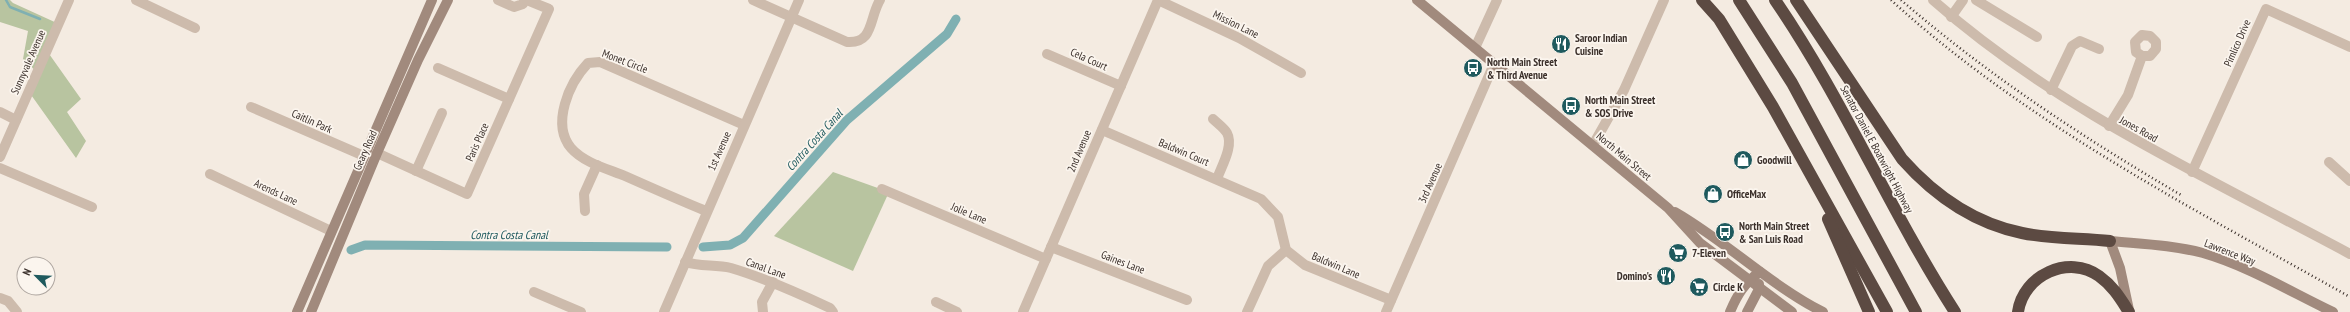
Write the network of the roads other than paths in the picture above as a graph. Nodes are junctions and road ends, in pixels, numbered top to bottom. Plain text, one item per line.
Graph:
1 (70, 0) edge
2 (136, 0) edge
3 (432, 0) edge
4 (498, 0) edge
5 (524, 0) edge
6 (527, 0) edge
7 (753, 0) edge
8 (799, 0) edge
9 (880, 0) edge
10 (1158, 0) edge
11 (1417, 0) edge
12 (1497, 0) edge
13 (1664, 0) edge
14 (1702, 0) edge
15 (1739, 0) edge
16 (1775, 0) edge
17 (1796, 0) edge
18 (1932, 0) edge
19 (1963, 0) edge
20 (1976, 0) edge
21 (444, 1) edge
22 (791, 17) junction
23 (1951, 17) junction
24 (196, 28) dead end
25 (2037, 37) dead end
26 (2350, 47) edge
27 (1475, 48) junction
28 (2099, 48) dead end
29 (1047, 54) dead end
30 (2142, 56) dead end
31 (1494, 64) junction
32 (438, 68) dead end
33 (1301, 73) dead end
34 (1121, 86) junction
35 (2051, 90) junction
36 (510, 99) junction
37 (251, 107) dead end
38 (0, 112) edge
39 (442, 113) dead end
40 (1213, 119) dead end
41 (16, 120) junction
42 (744, 124) junction
43 (2109, 126) junction
44 (1102, 130) junction
45 (1593, 145) junction
46 (377, 153) junction
47 (364, 156) junction
48 (0, 157) edge
49 (2329, 162) dead end
50 (597, 164) junction
51 (0, 168) edge
52 (416, 171) junction
53 (2192, 172) junction
54 (210, 174) dead end
55 (1813, 178) junction
56 (1217, 179) junction
57 (2350, 181) edge
58 (882, 189) dead end
59 (92, 207) dead end
60 (1668, 208) junction
61 (706, 211) junction
62 (585, 212) dead end
63 (331, 231) junction
64 (2110, 241) junction
65 (1051, 247) junction
66 (1286, 250) junction
67 (2350, 254) edge
68 (1046, 259) junction
69 (686, 262) junction
70 (1760, 272) junction
71 (1747, 280) junction
72 (773, 282) junction
73 (1759, 289) junction
74 (534, 292) dead end
75 (0, 298) edge
76 (1187, 300) dead end
77 (1391, 300) junction
78 (936, 302) dead end
79 (17, 312) edge
80 (297, 312) edge
81 (311, 312) edge
82 (581, 312) edge
83 (664, 312) edge
84 (763, 312) edge
85 (833, 312) edge
86 (957, 312) edge
87 (1023, 312) edge
88 (1247, 312) edge
89 (1386, 312) edge
90 (1730, 312) edge
91 (1746, 312) edge
92 (1792, 312) edge
93 (1823, 312) edge
94 (1869, 312) edge
95 (1887, 312) edge
96 (1916, 312) edge
97 (1955, 312) edge
98 (2018, 312) edge
99 (2129, 312) edge
100 (2333, 312) edge

1 - 41 street, Sunnyvale Avenue
2 - 24 street
3 - 47 main road, Geary Road
4 - 5 street
6 - 36 street, Paris Place
7 - 22 street
8 - 22 street, 1st Avenue
9 - 22 street
10 - 33 street, Mission Lane
10 - 34 street, 2nd Avenue
11 - 27 main road, North Main Street
12 - 27 street
13 - 45 street
14 - 55 highway
15 - 96 highway
16 - 97 highway, Senator Daniel E Boatwright Highway
17 - 64 highway
18 - 23 street, Jones Road
19 - 23 street
20 - 25 street
21 - 46 main road, Geary Road
22 - 42 street, 1st Avenue
23 - 35 street, Jones Road
26 - 53 street, Pimlico Drive
27 - 31 main road, North Main Street
28 - 35 street
29 - 34 street, Cela Court
30 - 43 street
31 - 45 main road, North Main Street
31 - 77 street, 3rd Avenue
32 - 36 street
34 - 44 street, 2nd Avenue
35 - 43 street, Jones Road
36 - 52 street, Paris Place
37 - 47 street, Caitlin Park
38 - 41 street
39 - 52 street
40 - 56 street, Baldwin Court
41 - 48 street, Sunnyvale Avenue
42 - 50 street, Monet Circle
42 - 61 street, 1st Avenue
43 - 53 street, Jones Road
44 - 56 street, Baldwin Court
44 - 65 street, 2nd Avenue
45 - 60 main road, North Main Street
46 - 52 street, Paris Place
46 - 81 main road, Geary Road
47 - 63 main road, Geary Road
49 - 57 street
50 - 61 street, Monet Circle
50 - 62 street
51 - 59 street
53 - 67 street, Jones Road
54 - 63 street, Arends Lane
55 - 94 highway
55 - 95 highway
56 - 66 street
58 - 68 street, Jolie Lane
60 - 70 main road, North Main Street
60 - 71 main road, North Main Street
61 - 69 street, 1st Avenue
63 - 80 main road, Geary Road
64 - 99 main road
64 - 100 main road, Lawrence Way
65 - 68 street, 2nd Avenue
65 - 76 street, Gaines Lane
66 - 77 street, Baldwin Lane
66 - 88 street
68 - 87 street, 2nd Avenue
69 - 72 street, Canal Lane
69 - 83 street, 1st Avenue
70 - 71 main road
70 - 73 main road
70 - 93 main road, North Main Street
71 - 73 main road, North Main Street
71 - 90 main road
72 - 84 street
72 - 85 street, Canal Lane
73 - 91 main road
73 - 92 main road, North Main Street
74 - 82 street
75 - 79 street
77 - 89 street, 3rd Avenue
78 - 86 street
98 - 99 highway

